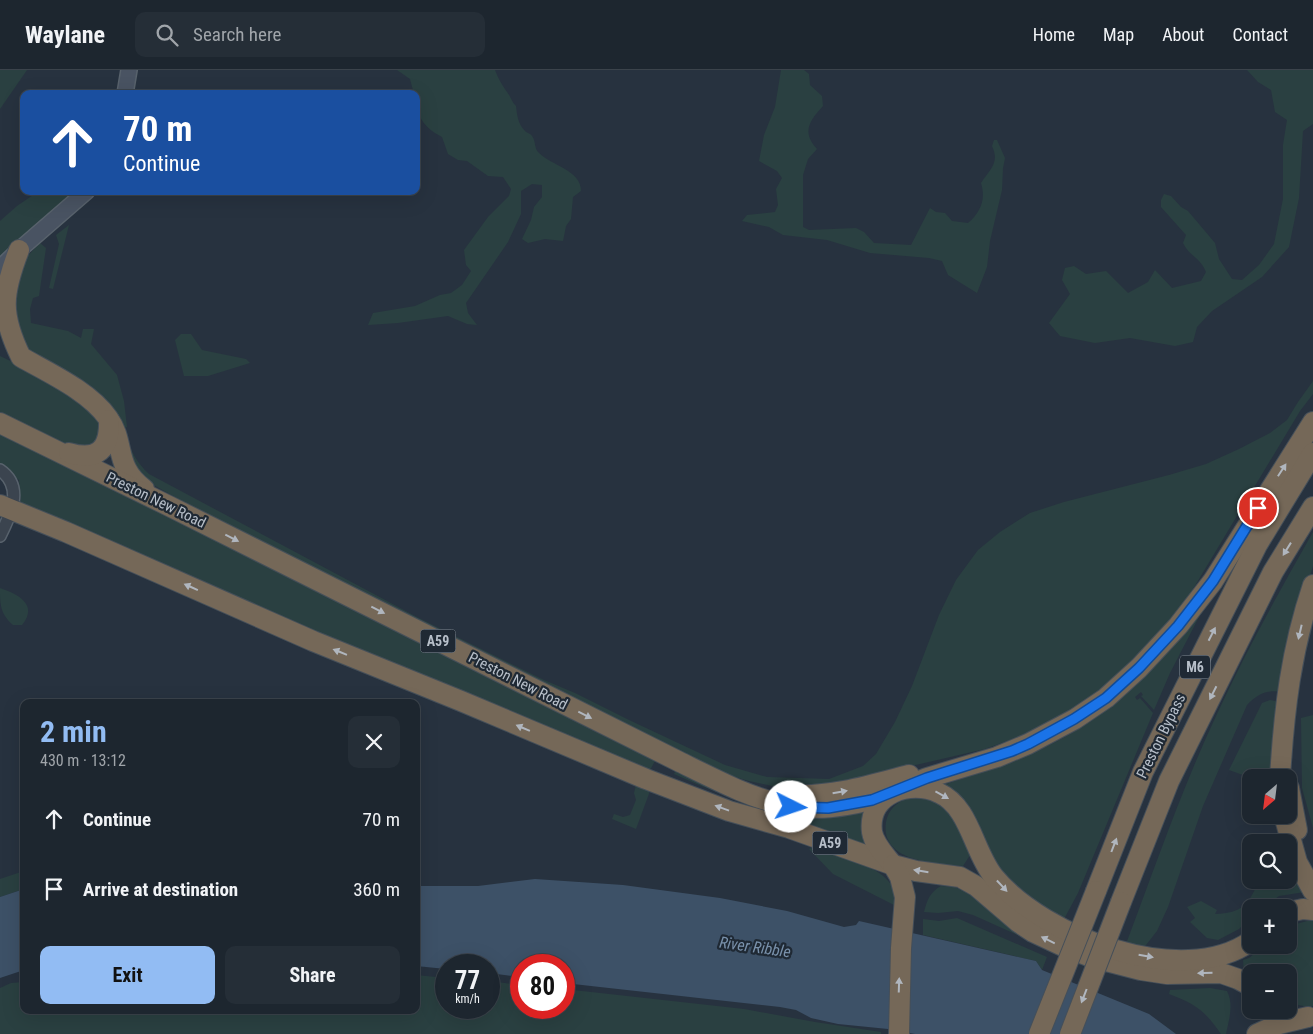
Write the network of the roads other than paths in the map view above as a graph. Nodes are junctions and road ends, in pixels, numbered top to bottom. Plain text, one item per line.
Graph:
1 (129, 70) edge
2 (125, 90) edge
3 (82, 195) edge
4 (19, 250) junction
5 (0, 268) edge
6 (0, 349) edge
7 (21, 357) junction
8 (108, 418) junction
9 (1313, 422) edge
10 (0, 423) edge
11 (56, 450) junction
12 (1313, 453) edge
13 (0, 470) edge
14 (169, 506) junction
15 (1313, 507) edge
16 (6, 508) edge
17 (0, 536) edge
18 (1313, 585) edge
19 (1282, 747) junction
20 (997, 757) junction
21 (1281, 769) edge
22 (1286, 769) edge
23 (722, 783) junction
24 (891, 793) junction
25 (1286, 824) edge
26 (1296, 824) edge
27 (893, 864) junction
28 (1313, 866) edge
29 (1313, 891) edge
30 (1297, 910) edge
31 (1313, 910) edge
32 (1242, 947) edge
33 (1242, 980) edge
34 (1297, 1013) edge
35 (1311, 1017) edge
36 (898, 1034) edge
37 (1039, 1034) edge
38 (1070, 1034) edge
39 (1257, 1034) edge

1 - 2 street
3 - 4 street
4 - 5 street
4 - 7 highway
6 - 7 highway
7 - 8 highway
8 - 11 highway
8 - 14 highway
20 -> 9 highway
10 - 11 highway, Preston New Road / A59
11 - 14 highway, Preston New Road / A59
37 -> 12 highway, Preston Bypass / M6, bridge
13 - 16 street
14 -> 23 highway, Preston New Road / A59
15 -> 38 highway, Preston Bypass / M6, bridge
16 - 17 street
27 -> 16 highway, A59
18 -> 19 highway
19 - 21 highway
19 - 22 highway
23 -> 20 highway
20 - 24 highway
23 - 24 highway, Preston New Road / A59
24 - 27 highway
24 -> 32 highway
25 - 29 highway
26 - 28 highway
33 -> 27 highway
36 -> 27 highway
30 - 31 highway
34 - 35 highway
35 - 39 highway

